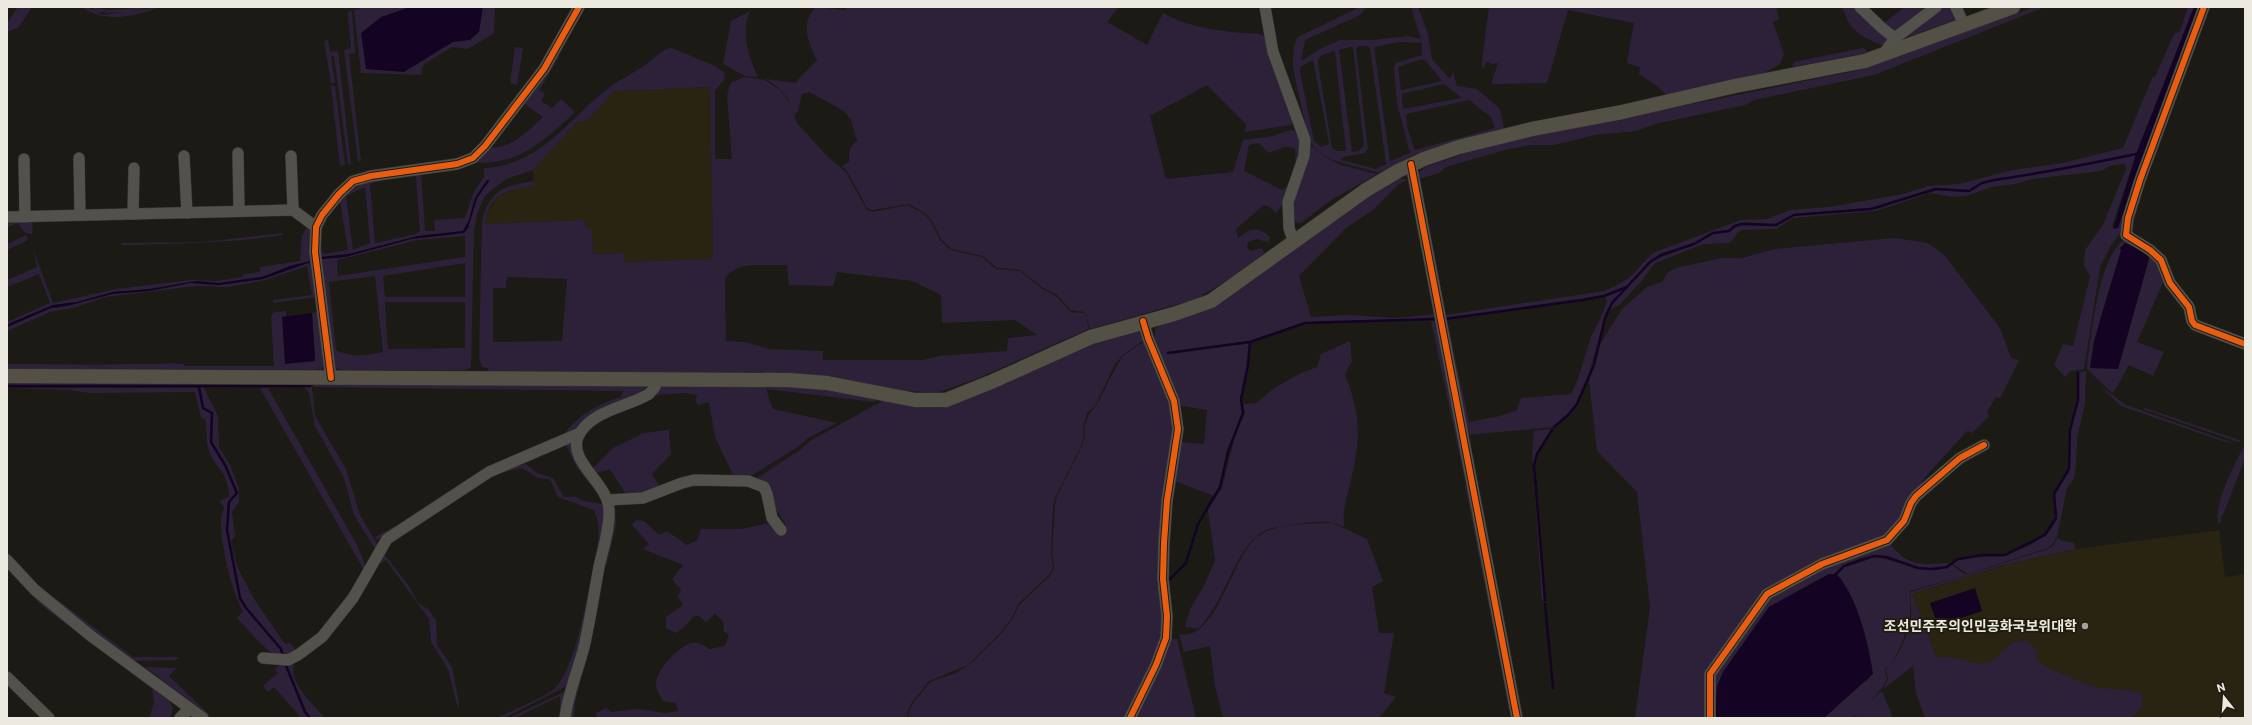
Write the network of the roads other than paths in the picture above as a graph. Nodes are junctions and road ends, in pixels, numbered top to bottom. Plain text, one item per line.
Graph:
1 (579, 7) edge
2 (1265, 7) edge
3 (1860, 7) edge
4 (1936, 7) edge
5 (1956, 7) edge
6 (2013, 7) edge
7 (2204, 7) edge
8 (1964, 25) junction
9 (1895, 38) junction
10 (1883, 55) junction
11 (238, 153) dead end
12 (184, 156) dead end
13 (291, 156) dead end
14 (79, 158) dead end
15 (24, 159) dead end
16 (1411, 164) junction
17 (134, 168) dead end
18 (293, 210) junction
19 (239, 211) junction
20 (186, 213) junction
21 (133, 214) junction
22 (80, 216) junction
23 (25, 217) junction
24 (7, 218) edge
25 (316, 227) junction
26 (1294, 242) junction
27 (1143, 321) junction
28 (2245, 344) edge
29 (7, 376) edge
30 (331, 378) junction
31 (656, 378) junction
32 (580, 433) junction
33 (1984, 445) dead end
34 (608, 500) junction
35 (781, 530) dead end
36 (7, 560) edge
37 (263, 658) dead end
38 (7, 678) edge
39 (189, 708) junction
40 (49, 718) edge
41 (180, 718) edge
42 (202, 718) edge
43 (565, 718) edge
44 (1130, 718) edge
45 (1517, 718) edge
46 (1710, 718) edge

1 - 25 street
2 - 26 street
3 - 9 street
4 - 9 street
5 - 8 street
6 - 8 main road
7 - 28 street
8 - 10 main road
9 - 10 street
10 - 16 main road
11 - 19 street
12 - 20 street
13 - 18 street
14 - 22 street
15 - 23 street
16 - 26 main road
16 - 45 street
17 - 21 street
18 - 19 street
18 - 25 street
19 - 20 street
20 - 21 street
21 - 22 street
22 - 23 street
23 - 24 street
25 - 30 street
26 - 27 main road
27 - 31 main road
27 - 44 street
29 - 30 main road
30 - 31 main road
31 - 32 street
32 - 34 street
32 - 37 street
33 - 46 street
34 - 35 street
34 - 43 street
36 - 39 street
38 - 40 street
39 - 41 street
39 - 42 street

